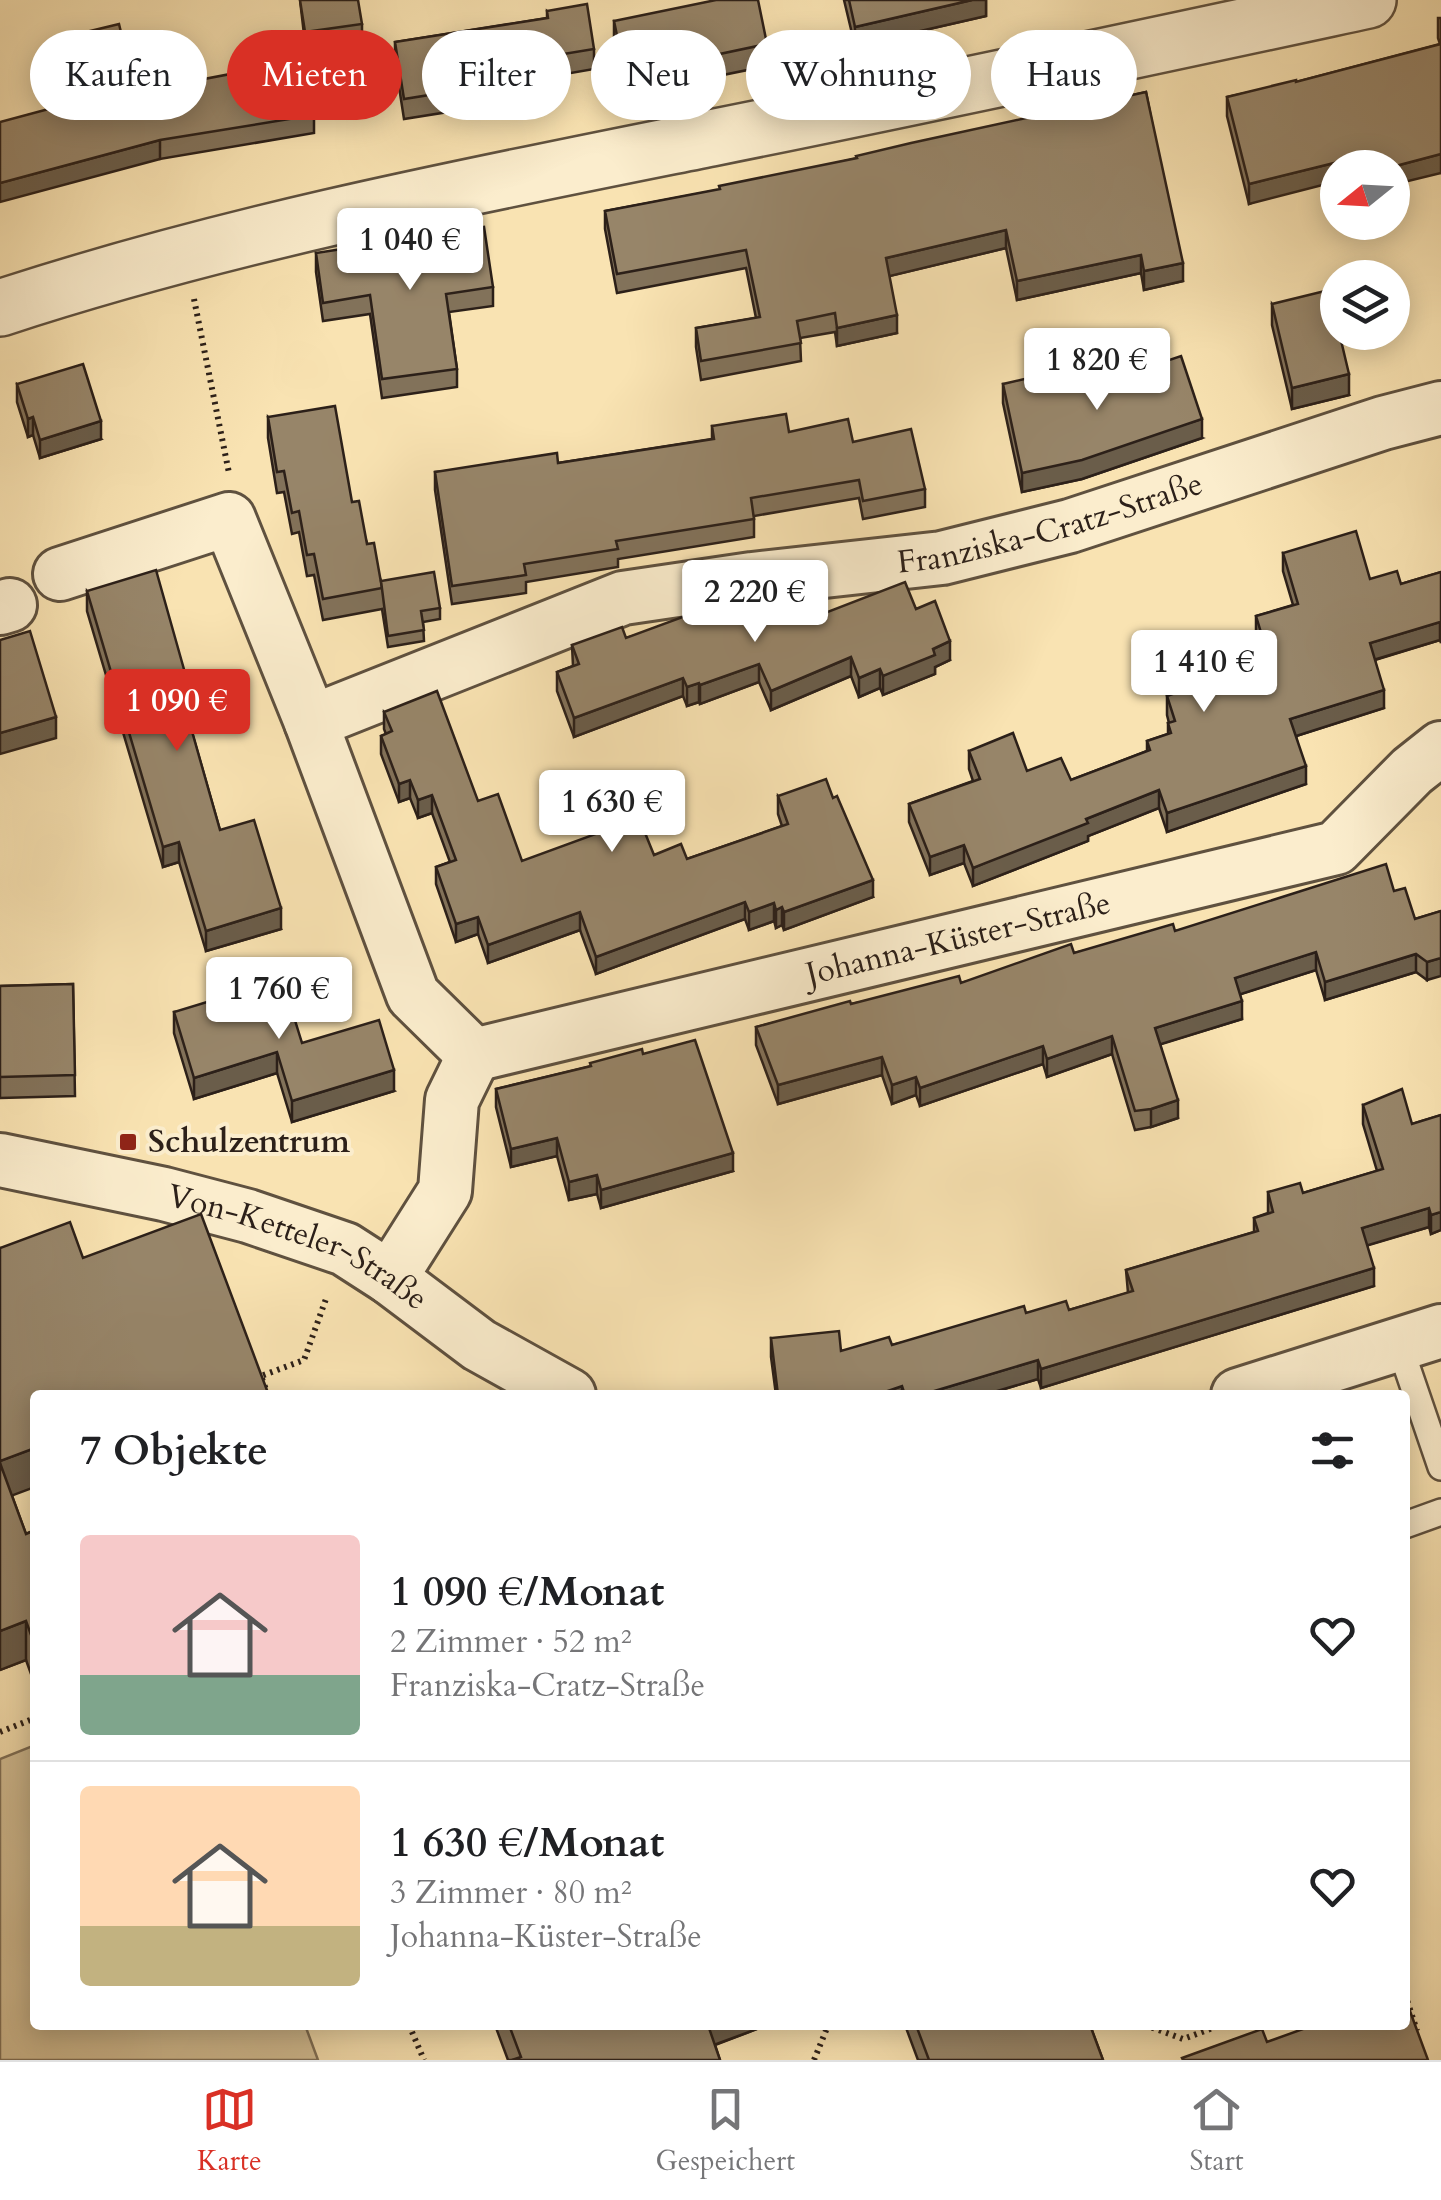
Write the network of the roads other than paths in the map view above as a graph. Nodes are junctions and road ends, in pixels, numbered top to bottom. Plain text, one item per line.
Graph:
1 (1368, 0) edge
2 (0, 308) edge
3 (1441, 408) edge
4 (60, 574) dead end
5 (311, 722) junction
6 (1431, 774) edge
7 (474, 1055) junction
8 (0, 1160) edge
9 (390, 1278) junction
10 (1420, 1338) edge
11 (560, 1390) edge
12 (1254, 1390) edge
13 (1417, 1437) edge
14 (1441, 1467) edge
15 (1441, 1512) edge
16 (1410, 1524) edge

1 - 2 street
3 - 5 street, Franziska-Cratz-Straße
4 - 5 street
5 - 7 street
6 - 7 street, Johanna-Küster-Straße
7 - 9 street
8 - 9 street, Von-Ketteler-Straße
9 - 11 street, Von-Ketteler-Straße
10 - 12 street
10 - 13 lane
13 - 14 lane
15 - 16 lane

